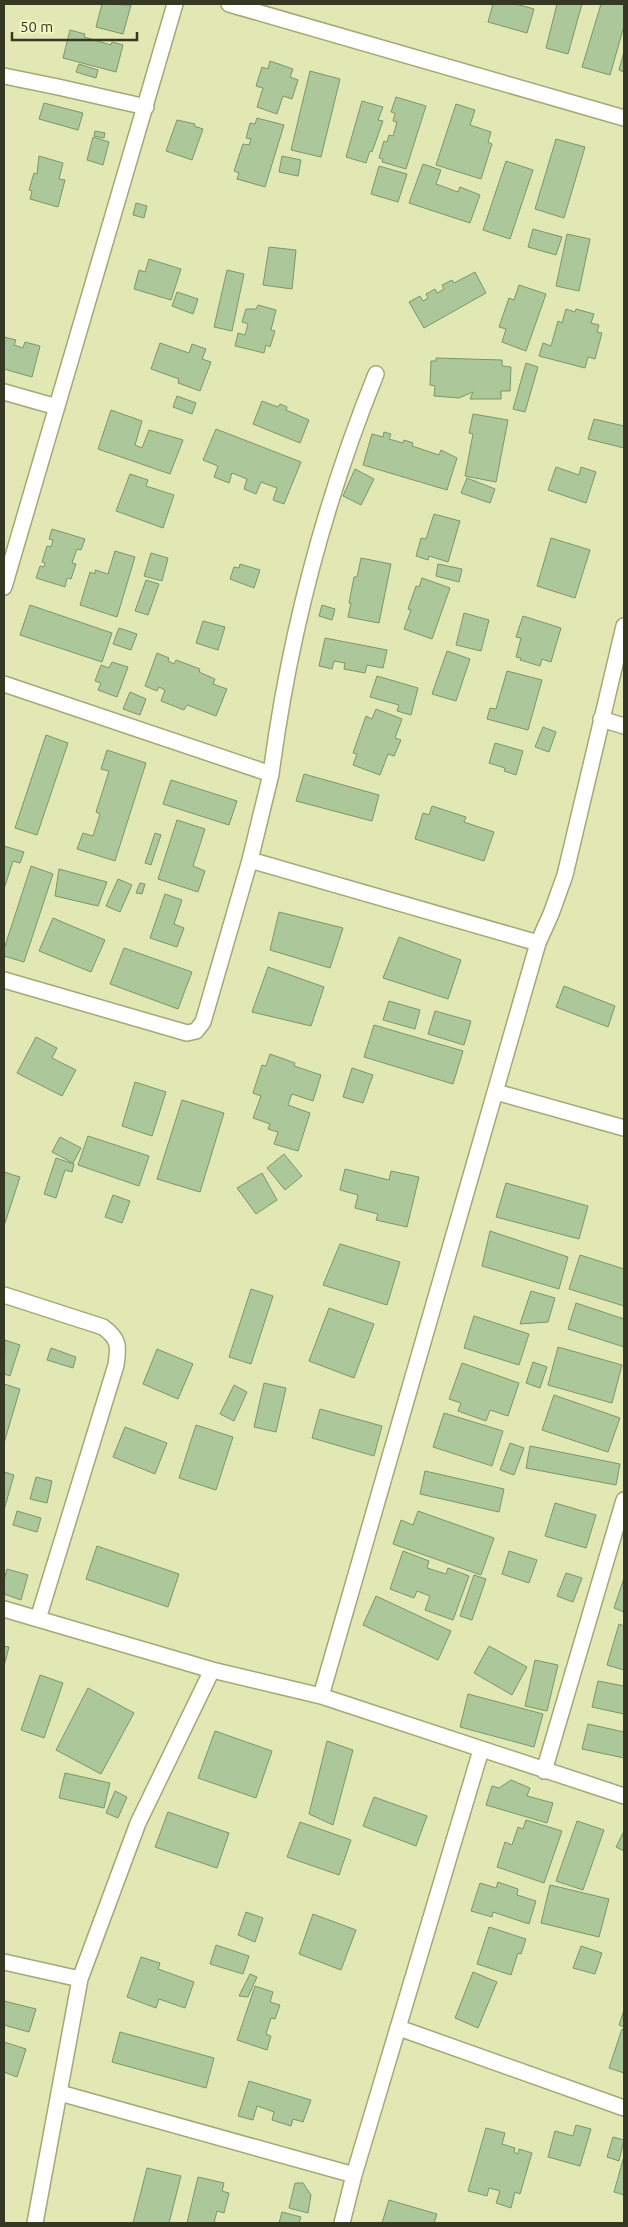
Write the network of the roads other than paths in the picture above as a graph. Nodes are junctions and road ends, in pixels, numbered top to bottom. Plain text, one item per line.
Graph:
1 (175, 4) edge
2 (229, 4) edge
3 (4, 76) edge
4 (146, 107) junction
5 (624, 118) edge
6 (376, 374) dead end
7 (4, 392) edge
8 (57, 407) junction
9 (4, 587) edge
10 (624, 626) edge
11 (4, 684) edge
12 (601, 718) junction
13 (624, 726) edge
14 (270, 774) junction
15 (250, 860) junction
16 (538, 943) junction
17 (4, 980) edge
18 (496, 1092) junction
19 (624, 1128) edge
20 (4, 1295) edge
21 (624, 1500) edge
22 (4, 1609) edge
23 (38, 1619) junction
24 (212, 1670) junction
25 (321, 1696) junction
26 (482, 1750) junction
27 (544, 1771) junction
28 (624, 1796) edge
29 (4, 1962) edge
30 (80, 1979) junction
31 (398, 2028) junction
32 (60, 2092) junction
33 (624, 2108) edge
34 (354, 2175) junction
35 (35, 2223) edge
36 (342, 2223) edge

1 - 4 street
2 - 5 street
3 - 4 street
4 - 8 street
6 - 14 street
7 - 8 street
8 - 9 street
10 - 12 street
11 - 14 street
12 - 13 street
12 - 16 street
14 - 15 street
15 - 16 street
15 - 17 street
16 - 18 street
18 - 19 street
18 - 25 street
20 - 23 street
21 - 27 street
22 - 23 street
23 - 24 street
24 - 25 street
24 - 30 street
25 - 26 street
26 - 27 street
26 - 31 street
27 - 28 street
29 - 30 street
30 - 32 street
31 - 33 street
31 - 34 street
32 - 34 street
32 - 35 street
34 - 36 street

